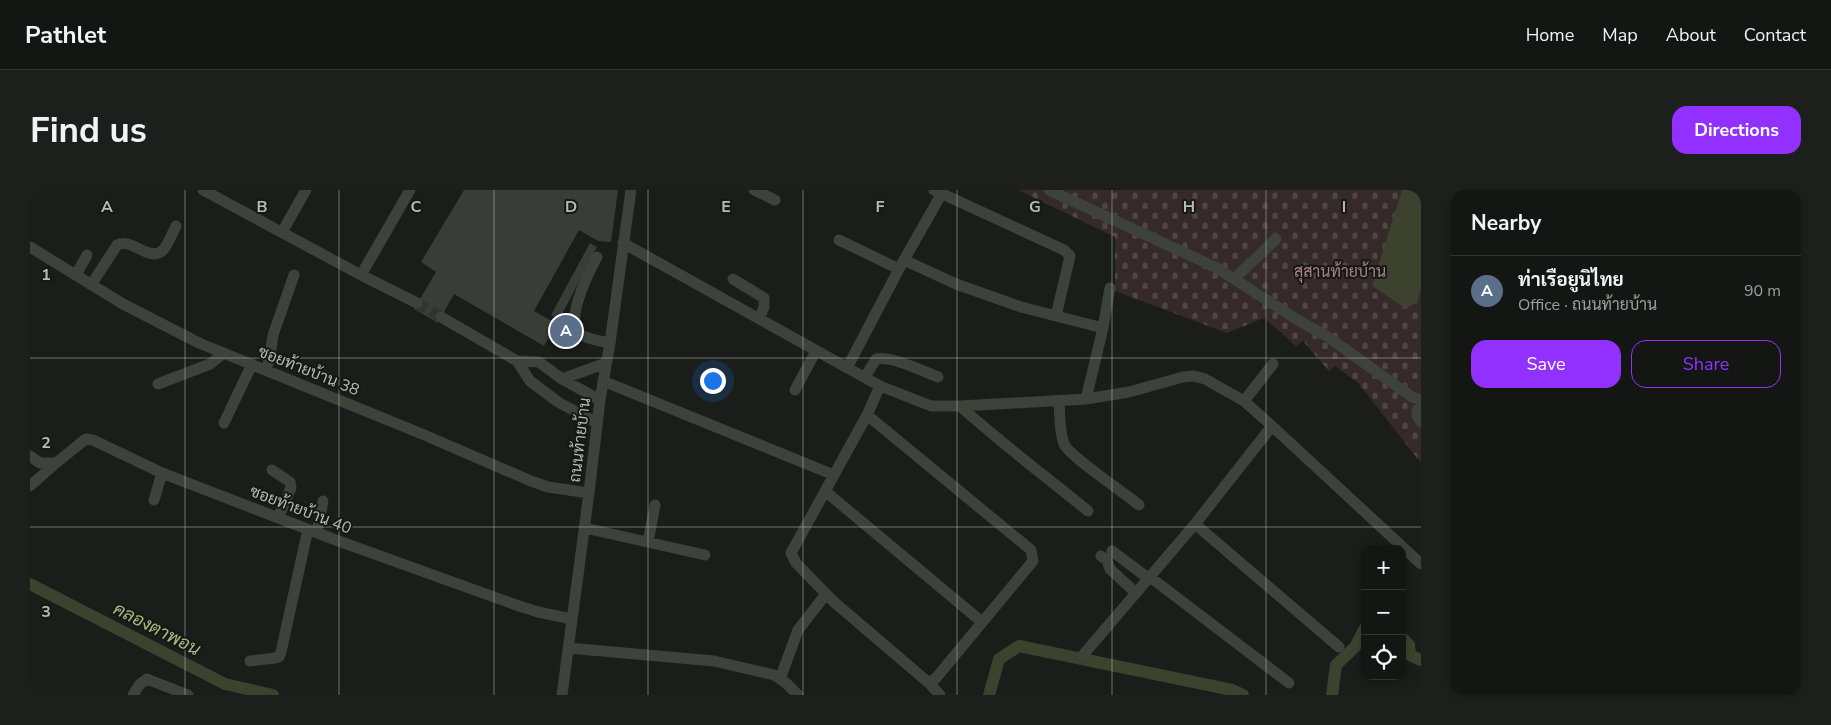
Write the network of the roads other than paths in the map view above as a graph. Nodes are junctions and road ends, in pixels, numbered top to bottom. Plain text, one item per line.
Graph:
1 (203, 190) edge
2 (306, 190) edge
3 (410, 190) edge
4 (631, 190) edge
5 (754, 190) edge
6 (1049, 190) edge
7 (938, 192) edge
8 (774, 200) dead end
9 (176, 226) dead end
10 (282, 232) junction
11 (1276, 239) dead end
12 (839, 240) dead end
13 (623, 243) junction
14 (30, 247) edge
15 (88, 255) dead end
16 (597, 257) dead end
17 (901, 264) junction
18 (76, 275) junction
19 (360, 275) junction
20 (294, 276) dead end
21 (1236, 278) junction
22 (733, 279) dead end
23 (91, 285) junction
24 (1110, 288) dead end
25 (418, 303) tunnel mouth
26 (1056, 316) junction
27 (441, 317) tunnel mouth
28 (759, 319) junction
29 (1103, 328) junction
30 (610, 343) junction
31 (816, 351) junction
32 (224, 353) junction
33 (517, 360) junction
34 (606, 363) junction
35 (252, 364) junction
36 (1273, 364) dead end
37 (847, 368) junction
38 (266, 370) junction
39 (938, 377) dead end
40 (865, 378) junction
41 (562, 379) junction
42 (603, 381) junction
43 (158, 384) dead end
44 (880, 386) junction
45 (795, 390) dead end
46 (1086, 399) junction
47 (600, 400) junction
48 (1421, 400) edge
49 (1059, 401) junction
50 (1244, 401) junction
51 (960, 406) junction
52 (1421, 408) edge
53 (867, 415) junction
54 (1421, 422) edge
55 (224, 423) dead end
56 (597, 423) junction
57 (1272, 426) junction
58 (30, 456) edge
59 (56, 463) junction
60 (272, 470) dead end
61 (162, 473) junction
62 (834, 475) junction
63 (30, 486) edge
64 (826, 490) junction
65 (589, 493) junction
66 (154, 500) dead end
67 (323, 501) dead end
68 (655, 505) dead end
69 (1139, 505) dead end
70 (1088, 511) dead end
71 (278, 518) junction
72 (1195, 524) junction
73 (584, 528) junction
74 (313, 531) junction
75 (648, 542) junction
76 (706, 555) dead end
77 (1421, 564) edge
78 (1149, 578) junction
79 (1136, 593) junction
80 (826, 594) junction
81 (572, 619) junction
82 (982, 622) junction
83 (1340, 647) dead end
84 (568, 648) junction
85 (1083, 656) dead end
86 (250, 661) dead end
87 (780, 679) junction
88 (930, 682) junction
89 (1289, 683) dead end
90 (133, 695) edge
91 (188, 695) edge
92 (562, 695) edge
93 (798, 695) edge
94 (940, 695) edge

1 - 10 street
2 - 10 street
3 - 19 street
4 - 13 street, ถนนท้ายบ้าน
5 - 8 street
6 - 21 street
7 - 17 street
7 - 26 street
9 - 23 street
10 - 19 street
11 - 21 street
12 - 17 street
13 - 28 street
13 - 30 street, ถนนท้ายบ้าน
14 - 18 street, ซอยท้ายบ้าน 38
15 - 18 street
16 - 30 street
17 - 26 street
17 - 37 street
18 - 23 street, ซอยท้ายบ้าน 38
19 - 25 street
20 - 38 street
21 - 48 street
22 - 28 street
23 - 32 street, ซอยท้ายบ้าน 38
24 - 29 street
26 - 29 street
27 - 33 street
28 - 31 street
29 - 46 street
30 - 34 street, ถนนท้ายบ้าน
31 - 37 street
31 - 45 street
32 - 35 street, ซอยท้ายบ้าน 38
32 - 43 street
33 - 41 street
33 - 56 street
34 - 41 street
34 - 42 street, ถนนท้ายบ้าน
35 - 38 street, ซอยท้ายบ้าน 38
35 - 55 street
36 - 50 street
37 - 40 street
38 - 65 street, ซอยท้ายบ้าน 38
39 - 40 street
40 - 44 street
41 - 47 street
42 - 47 street, ถนนท้ายบ้าน
42 - 62 street
44 - 51 street
44 - 53 street
46 - 49 street
46 - 50 street
47 - 56 street, ถนนท้ายบ้าน
49 - 51 street
49 - 69 street
50 - 57 street
51 - 70 street
52 - 54 street
53 - 62 street
53 - 82 street
56 - 65 street, ถนนท้ายบ้าน
57 - 72 street
57 - 77 street
58 - 59 street
59 - 61 street, ซอยท้ายบ้าน 40
59 - 63 street
60 - 71 street
61 - 66 street
61 - 71 street, ซอยท้ายบ้าน 40
62 - 64 street
64 - 80 street
64 - 82 street
65 - 73 street, ถนนท้ายบ้าน
67 - 74 street
68 - 75 street
71 - 74 street, ซอยท้ายบ้าน 40
72 - 78 street
72 - 83 street
73 - 75 street
73 - 81 street, ถนนท้ายบ้าน
74 - 81 street, ซอยท้ายบ้าน 40
74 - 86 street
75 - 76 street
78 - 79 street
78 - 79 street
78 - 89 street
79 - 85 street
80 - 87 street
80 - 88 street
81 - 84 street, ถนนท้ายบ้าน
82 - 88 street
84 - 87 street
84 - 92 street, ถนนท้ายบ้าน
87 - 93 street
88 - 94 street
90 - 91 street

